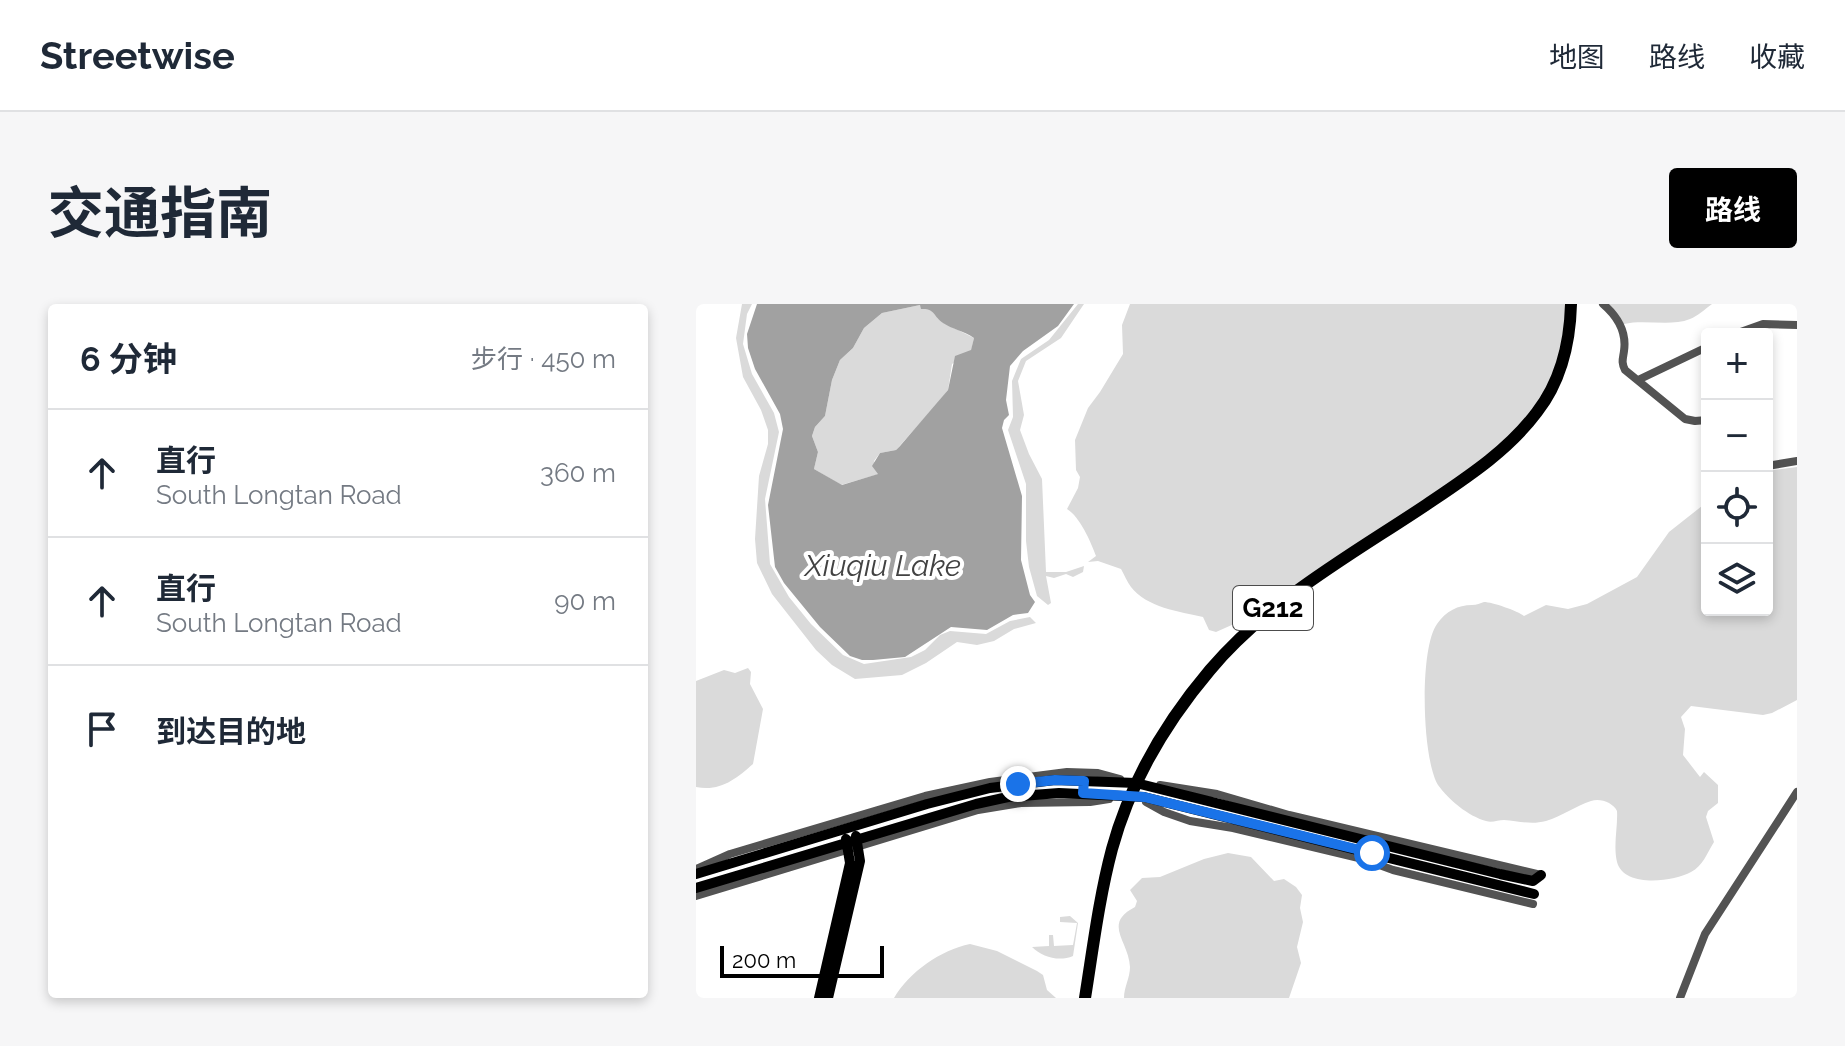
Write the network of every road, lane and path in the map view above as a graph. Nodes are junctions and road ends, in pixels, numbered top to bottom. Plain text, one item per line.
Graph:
1 (1571, 304) edge
2 (1603, 304) edge
3 (1797, 325) edge
4 (1752, 328) edge
5 (1701, 350) edge
6 (1638, 380) junction
7 (1701, 420) edge
8 (1797, 461) edge
9 (1773, 465) edge
10 (1056, 772) junction
11 (1066, 780) junction
12 (1083, 787) junction
13 (1133, 789) junction
14 (1797, 792) edge
15 (1180, 801) junction
16 (848, 828) junction
17 (853, 844) junction
18 (1362, 855) junction
19 (731, 863) junction
20 (696, 871) edge
21 (1541, 875) joint
22 (735, 876) junction
23 (696, 888) edge
24 (696, 896) edge
25 (1534, 899) dead end
26 (819, 998) edge
27 (828, 998) edge
28 (1085, 998) edge
29 (1680, 998) edge

1 - 13 highway, G212
2 - 6 street
3 - 4 street
5 - 6 street
6 - 7 street
8 - 9 street
10 - 11 main road
10 - 13 street
10 - 20 street
11 - 12 main road
11 - 16 main road
12 - 13 main road
12 - 17 main road
13 - 15 main road
13 - 17 street
13 - 18 street
13 - 21 street
13 - 28 highway, G212
14 - 29 street
15 - 18 main road
15 - 21 main road
16 - 17 main road
16 - 19 main road
17 - 22 main road
17 - 24 street
17 - 26 main road
17 - 27 main road
18 - 25 main road
19 - 20 main road
19 - 22 main road
22 - 23 main road

